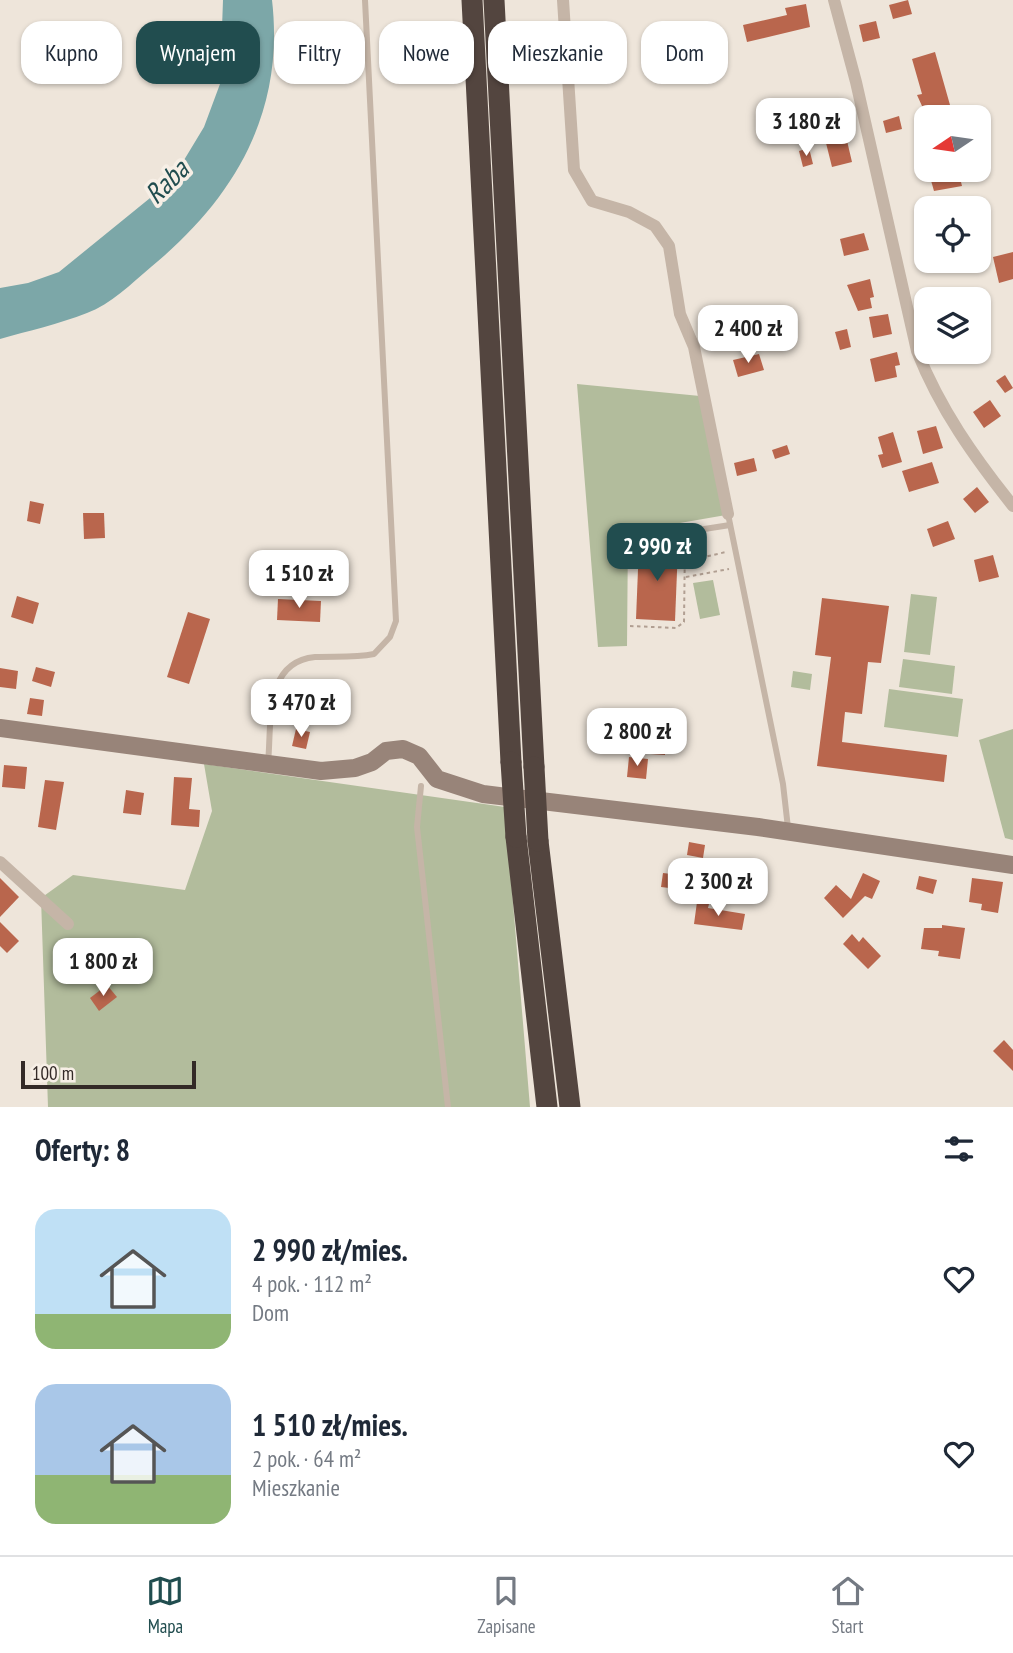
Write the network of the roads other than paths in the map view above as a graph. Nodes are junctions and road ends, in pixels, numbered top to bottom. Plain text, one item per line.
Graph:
1 (365, 0) edge
2 (472, 0) edge
3 (494, 0) edge
4 (563, 0) edge
5 (834, 0) edge
6 (1013, 506) edge
7 (729, 519) junction
8 (653, 537) dead end
9 (0, 728) edge
10 (268, 764) junction
11 (421, 786) dead end
12 (788, 832) junction
13 (0, 862) edge
14 (1013, 865) edge
15 (68, 924) dead end
16 (448, 1107) edge
17 (547, 1107) edge
18 (570, 1107) edge

1 - 10 lane
2 - 17 highway, bridge
3 - 18 highway, bridge
4 - 7 street
5 - 6 street
7 - 8 lane
7 - 12 lane
9 - 10 main road
10 - 12 main road
11 - 16 lane
12 - 14 main road
13 - 15 street

